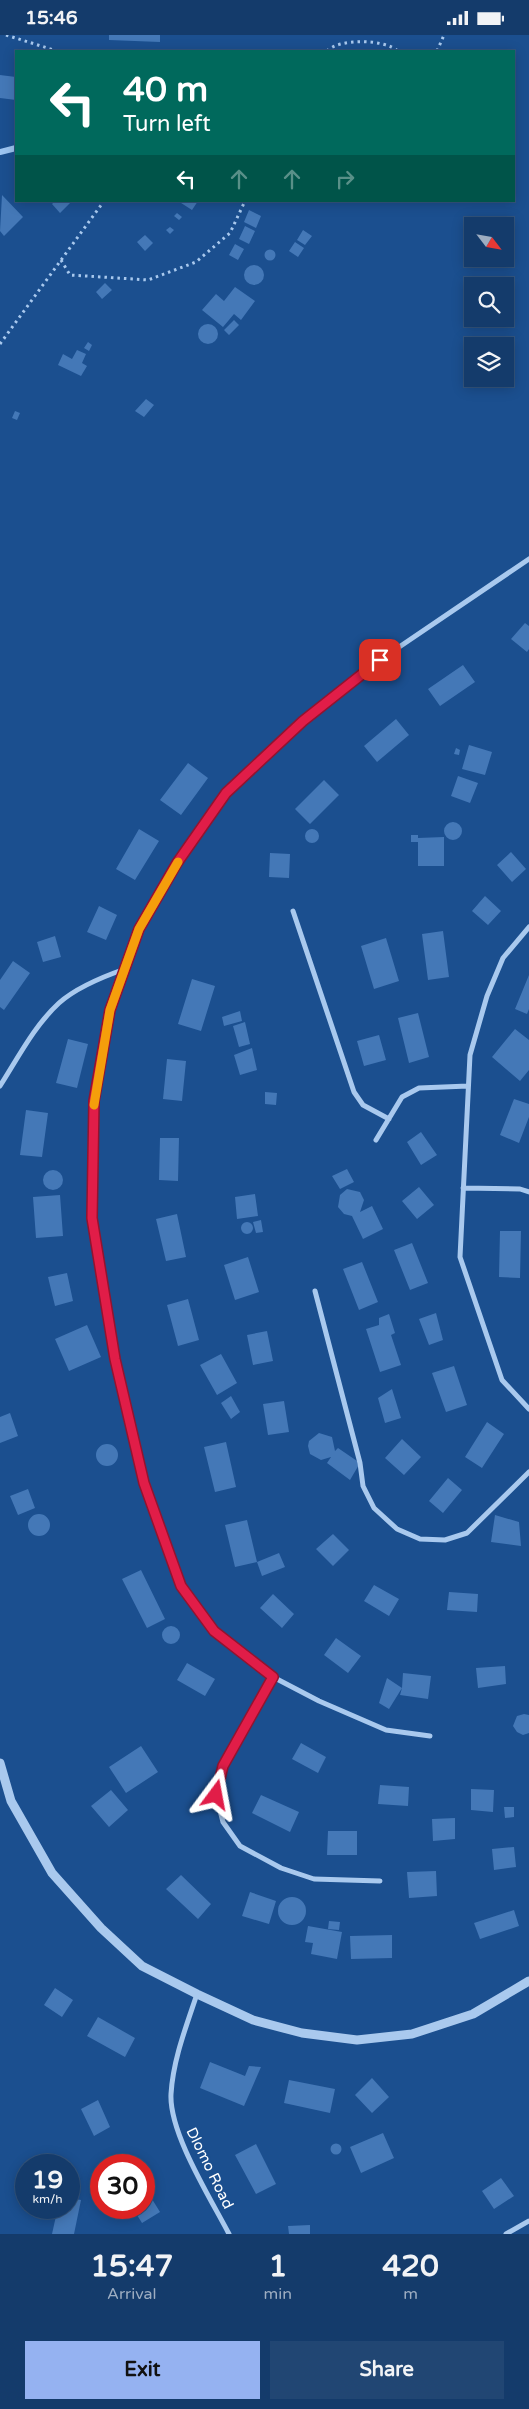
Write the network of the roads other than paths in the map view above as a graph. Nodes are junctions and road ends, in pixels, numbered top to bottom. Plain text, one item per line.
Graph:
1 (529, 559) edge
2 (293, 911) dead end
3 (529, 927) edge
4 (125, 969) junction
5 (0, 1086) edge
6 (468, 1086) junction
7 (389, 1119) junction
8 (376, 1140) dead end
9 (463, 1188) junction
10 (529, 1192) edge
11 (315, 1291) dead end
12 (529, 1409) edge
13 (529, 1472) edge
14 (273, 1677) junction
15 (430, 1735) dead end
16 (0, 1763) edge
17 (380, 1881) dead end
18 (529, 1981) edge
19 (197, 1995) junction
20 (529, 2221) edge
21 (229, 2234) edge
22 (506, 2234) edge

1 - 4 street
2 - 7 street
3 - 6 street
4 - 5 street
4 - 14 street
6 - 7 street
6 - 9 street
7 - 8 street
9 - 10 street
9 - 12 street
11 - 13 street
14 - 15 street
14 - 17 street
16 - 19 street
18 - 19 street
19 - 21 street, Dlomo Road
20 - 22 street

